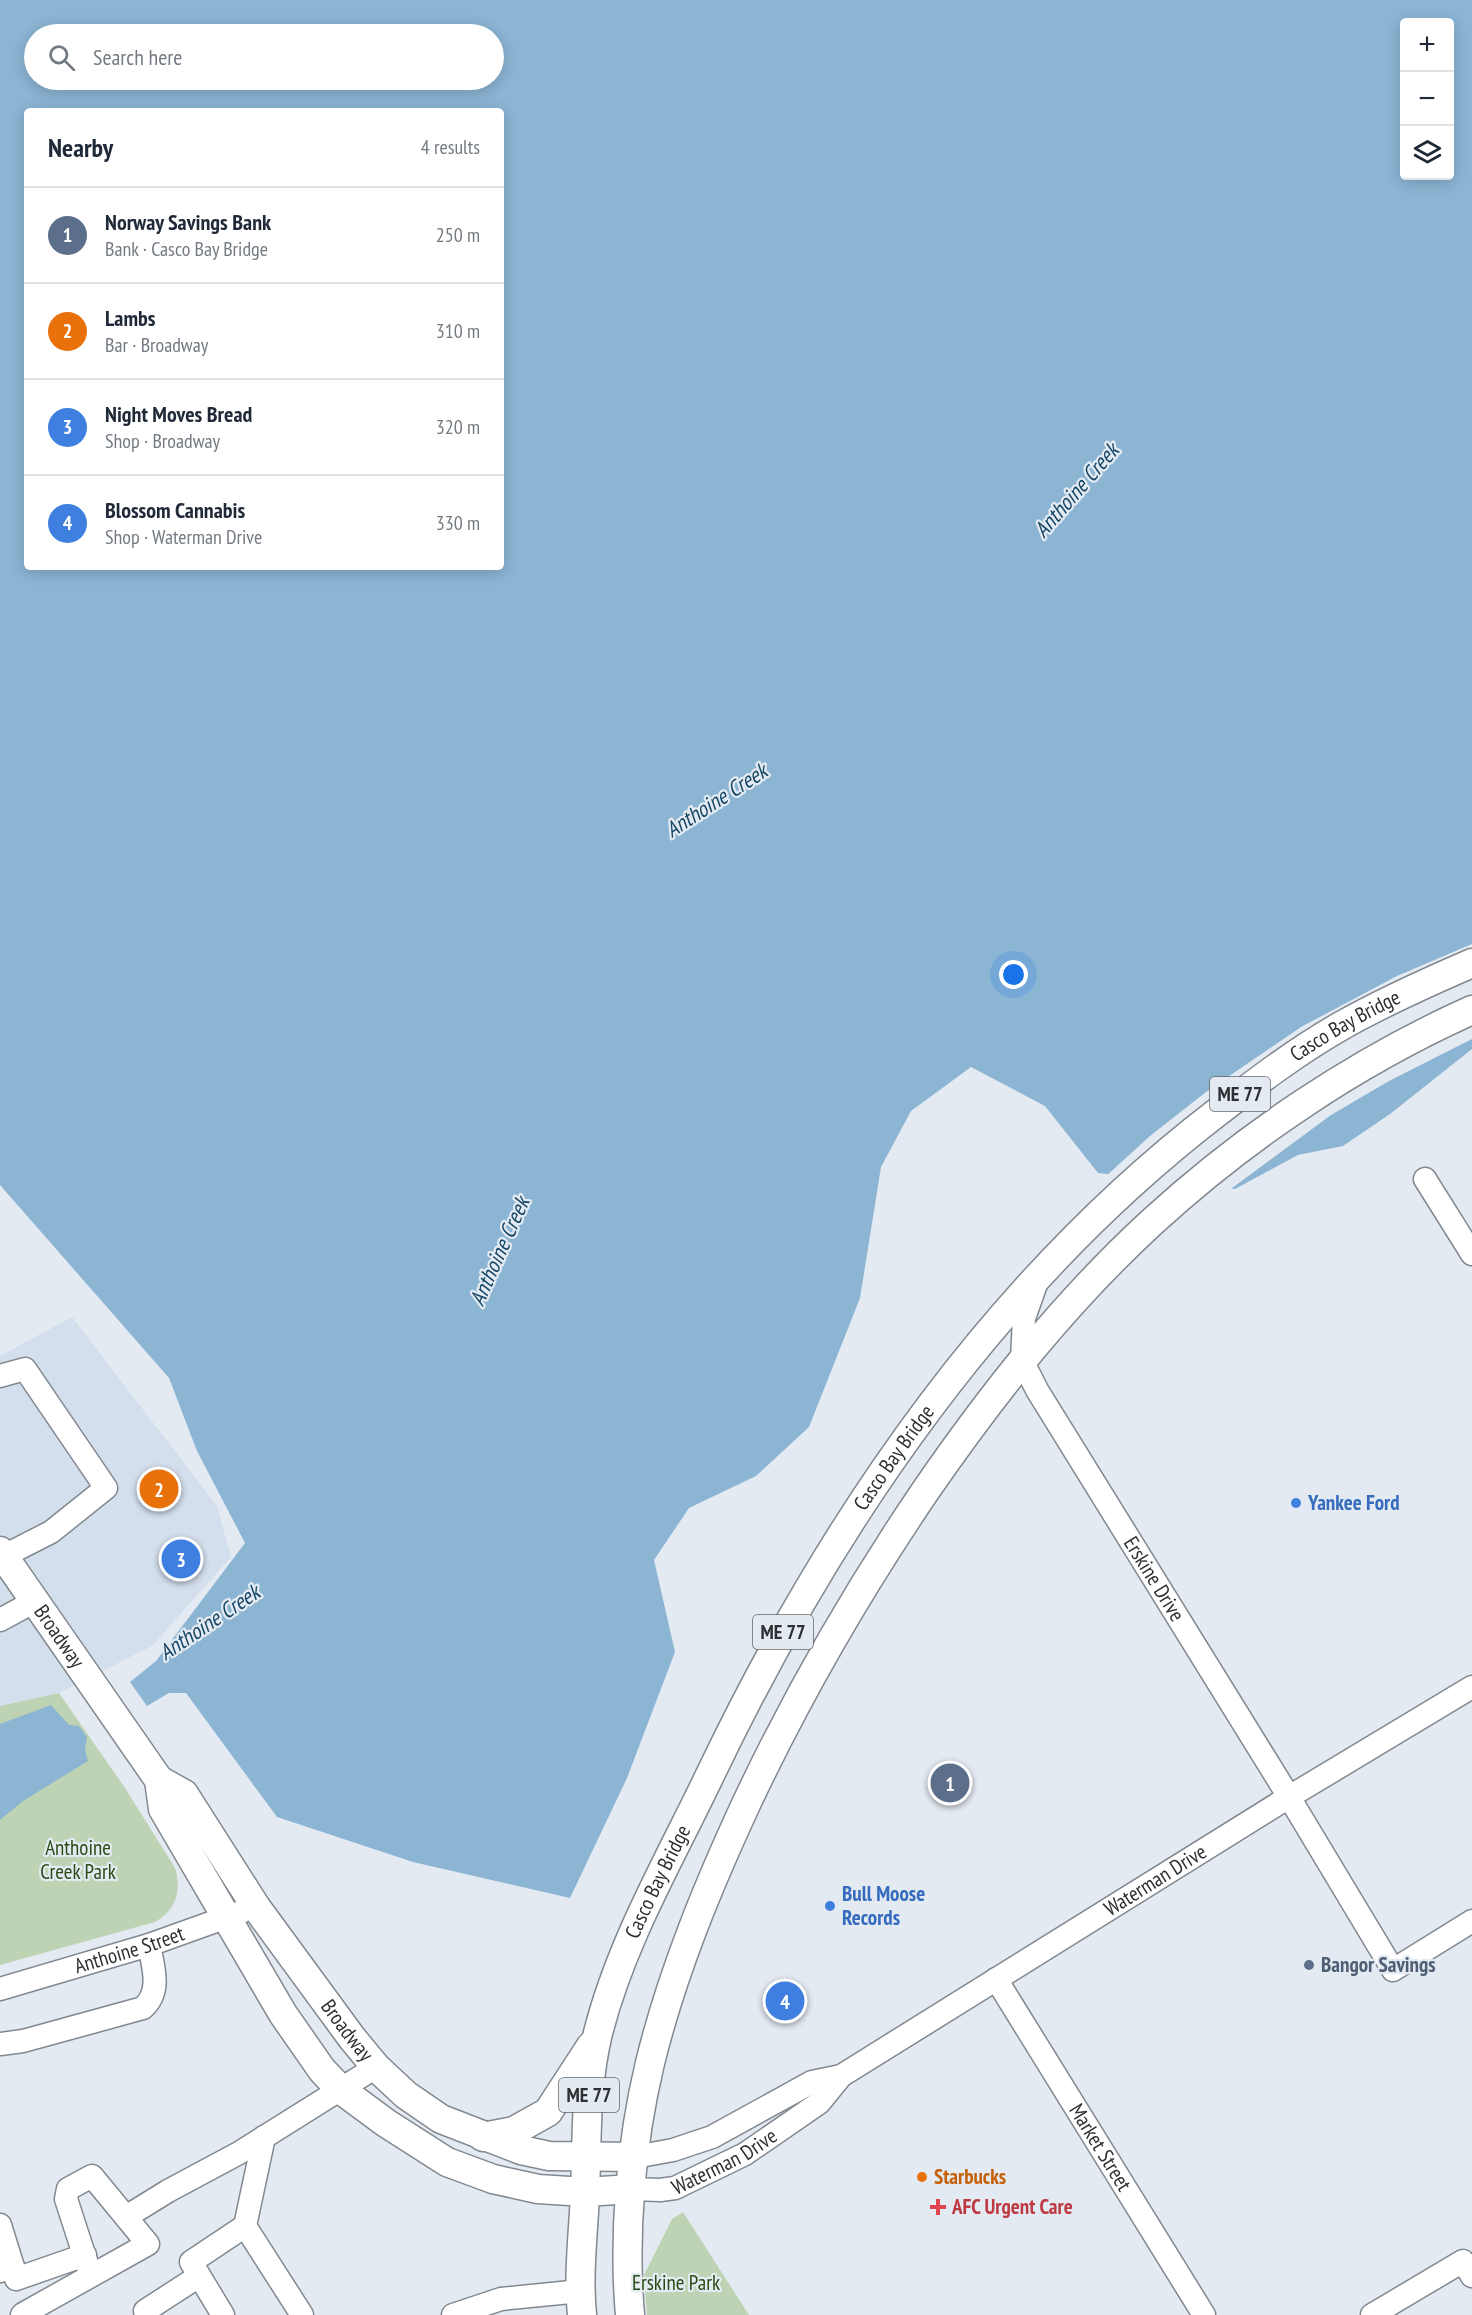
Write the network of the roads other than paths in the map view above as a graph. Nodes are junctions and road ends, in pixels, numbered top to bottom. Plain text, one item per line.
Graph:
1 (1472, 963) edge
2 (1472, 1010) edge
3 (1425, 1179) dead end
4 (1468, 1239) edge
5 (1041, 1272) junction
6 (1022, 1360) junction
7 (0, 1376) edge
8 (2, 1553) edge
9 (35, 1601) junction
10 (0, 1620) edge
11 (1472, 1688) edge
12 (159, 1780) junction
13 (1289, 1797) junction
14 (256, 1907) junction
15 (227, 1918) junction
16 (1472, 1921) edge
17 (149, 1945) junction
18 (996, 1979) junction
19 (0, 1989) edge
20 (598, 2034) junction
21 (0, 2044) edge
22 (376, 2067) junction
23 (841, 2076) junction
24 (340, 2089) junction
25 (264, 2137) junction
26 (482, 2137) junction
27 (586, 2157) junction
28 (635, 2157) junction
29 (632, 2189) junction
30 (585, 2192) junction
31 (126, 2217) junction
32 (0, 2225) edge
33 (245, 2226) junction
34 (88, 2266) junction
35 (7, 2269) edge
36 (1472, 2276) edge
37 (199, 2277) junction
38 (581, 2303) edge
39 (22, 2315) edge
40 (147, 2315) edge
41 (223, 2315) edge
42 (302, 2315) edge
43 (453, 2315) edge
44 (630, 2315) edge
45 (1204, 2315) edge
46 (1372, 2315) edge

1 - 5 main road, Casco Bay Bridge / ME 77
2 - 6 main road, Casco Bay Bridge / ME 77
3 - 4 street
5 - 6 street
5 - 20 main road, Casco Bay Bridge / ME 77
6 - 13 street, Erskine Drive
6 - 28 main road, Casco Bay Bridge / ME 77
7 - 8 street
8 - 9 main road, Broadway
9 - 10 street
9 - 12 main road, Broadway
11 - 13 street, Waterman Drive
12 - 14 main road, Broadway
12 - 15 main road, Broadway
13 - 16 street, Erskine Drive
13 - 18 street, Waterman Drive
14 - 15 street, Anthoine Street
14 - 22 main road, Broadway
15 - 17 street, Anthoine Street
15 - 24 main road, Broadway
17 - 19 street, Anthoine Street
17 - 21 street
18 - 23 street, Waterman Drive
18 - 45 street, Market Street
20 - 26 main road
20 - 27 main road, Casco Bay Bridge / ME 77
22 - 24 street
22 - 26 main road, Broadway
23 - 28 street, Waterman Drive
23 - 29 street, Waterman Drive
24 - 25 street
24 - 30 main road, Broadway
25 - 31 street
25 - 33 street
26 - 27 main road, Broadway
27 - 28 main road, Waterman Drive
27 - 30 main road, ME 77
28 - 29 main road, ME 77
29 - 30 main road, Waterman Drive
29 - 44 main road, ME 77
30 - 38 main road, ME 77
31 - 34 street
31 - 34 street
32 - 35 street
33 - 37 street
33 - 42 street
34 - 35 street
34 - 39 street
36 - 46 street
37 - 40 street
37 - 41 street
38 - 43 street

